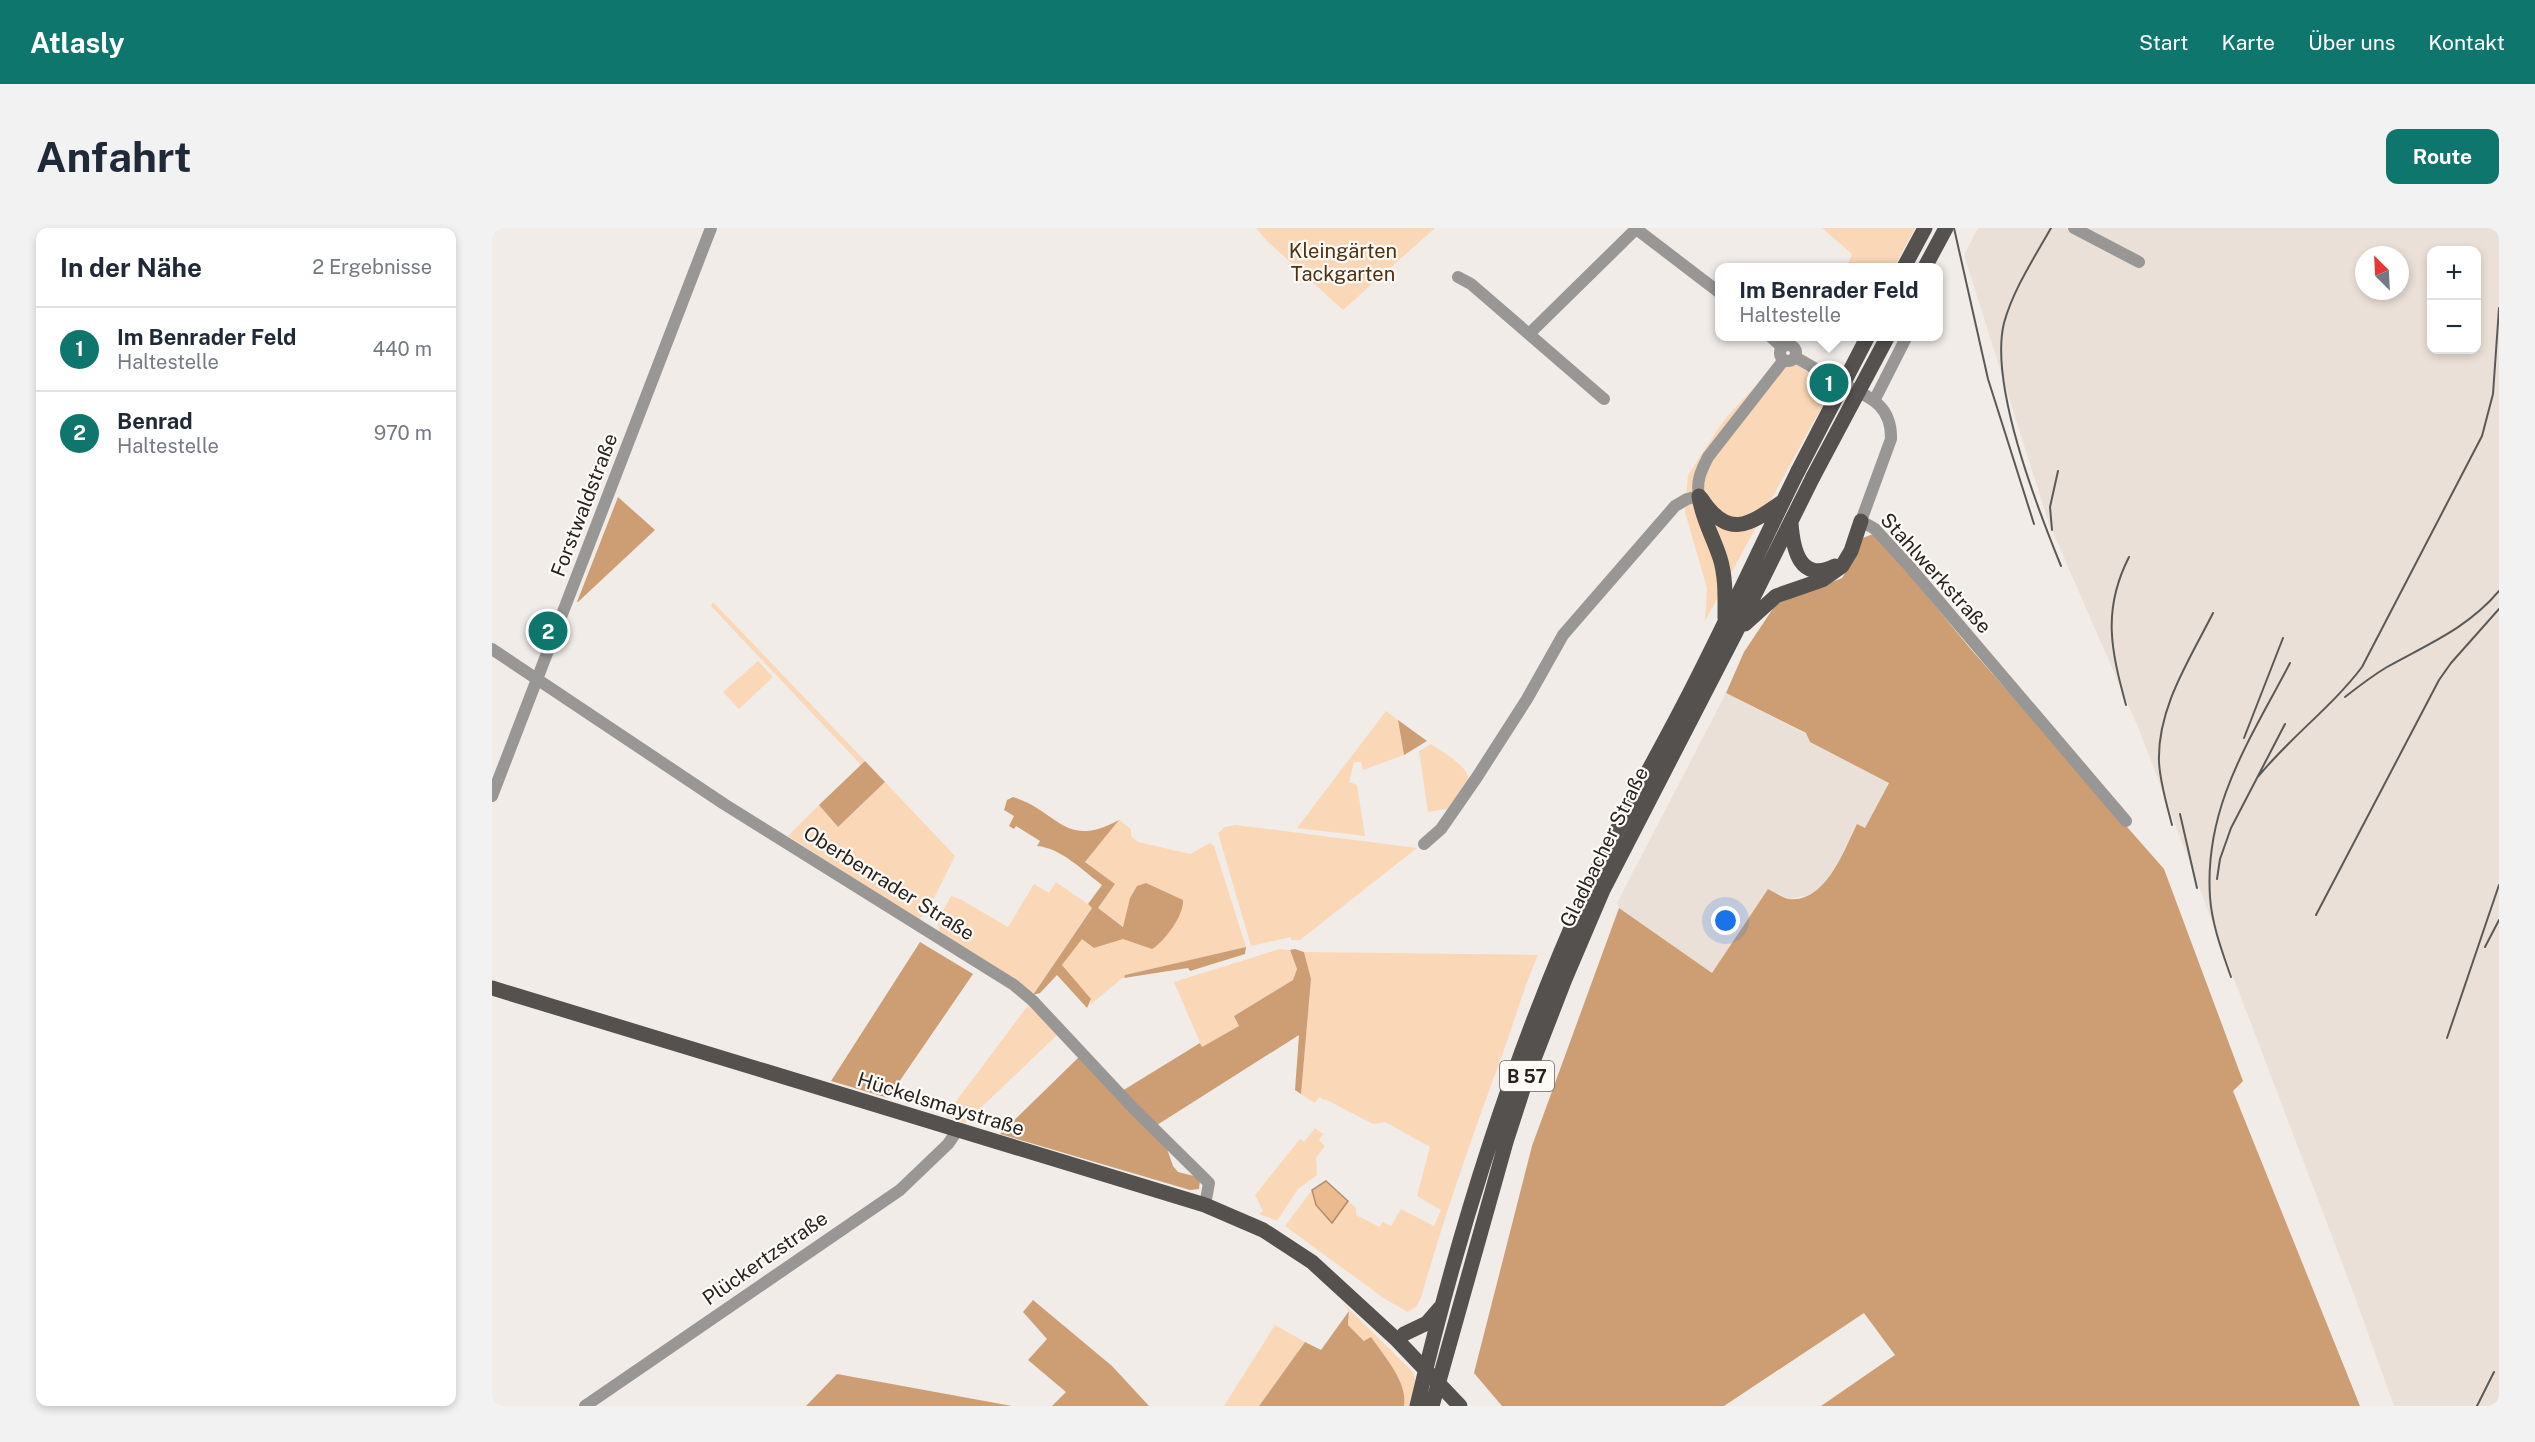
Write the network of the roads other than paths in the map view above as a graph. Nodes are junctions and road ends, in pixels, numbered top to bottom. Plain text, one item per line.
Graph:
1 (711, 228) edge
2 (1636, 228) edge
3 (1925, 228) edge
4 (1946, 228) edge
5 (2074, 228) edge
6 (2139, 262) dead end
7 (1906, 263) edge
8 (1927, 263) edge
9 (1458, 277) dead end
10 (1715, 290) edge
11 (1530, 333) junction
12 (1775, 341) edge
13 (1865, 341) edge
14 (1885, 341) edge
15 (1904, 341) edge
16 (1789, 359) junction
17 (1604, 399) dead end
18 (1875, 399) junction
19 (1699, 496) junction
20 (1782, 502) junction
21 (1790, 521) junction
22 (1861, 521) junction
23 (1847, 558) junction
24 (1730, 629) junction
25 (492, 649) edge
26 (537, 681) junction
27 (492, 796) edge
28 (2126, 821) dead end
29 (1424, 844) dead end
30 (492, 988) edge
31 (957, 1131) junction
32 (1205, 1205) junction
33 (1357, 1301) junction
34 (1442, 1305) junction
35 (1404, 1334) junction
36 (1427, 1365) junction
37 (1440, 1378) junction
38 (585, 1406) edge
39 (1417, 1406) edge
40 (1432, 1406) edge
41 (1460, 1406) edge

1 - 26 street, Forstwaldstraße
2 - 10 street
2 - 11 street
3 - 7 main road
4 - 8 main road
5 - 6 street
9 - 11 street
11 - 17 street
12 - 16 street
13 - 20 main road, Gladbacher Straße / B 57, bridge
14 - 21 main road, Gladbacher Straße / B 57, bridge
15 - 18 street
16 - 18 street
16 - 19 street
18 - 22 street, Stahlwerkstraße
19 - 20 main road
19 - 24 main road
19 - 29 street
20 - 24 main road, Gladbacher Straße / B 57
21 - 23 main road
21 - 24 main road, Gladbacher Straße / B 57
22 - 23 main road
22 - 28 street, Stahlwerkstraße
23 - 24 main road
24 - 34 main road, Gladbacher Straße / B 57
24 - 37 main road, Gladbacher Straße / B 57
25 - 26 street, Oberbenrader Straße
26 - 27 street, Forstwaldstraße
26 - 32 street, Oberbenrader Straße
30 - 31 main road, Hückelsmaystraße
31 - 32 main road, Hückelsmaystraße
31 - 38 street, Plückertzstraße
32 - 33 main road, Hückelsmaystraße
33 - 35 main road, Hückelsmaystraße
33 - 36 main road, Hückelsmaystraße
34 - 35 main road
34 - 36 main road, Gladbacher Straße / B 57
35 - 36 main road, Hückelsmaystraße
36 - 37 main road, Hückelsmaystraße
36 - 39 main road, Gladbacher Straße / B 57
37 - 40 main road, Gladbacher Straße / B 57
37 - 41 main road, Hückelsmaystraße

